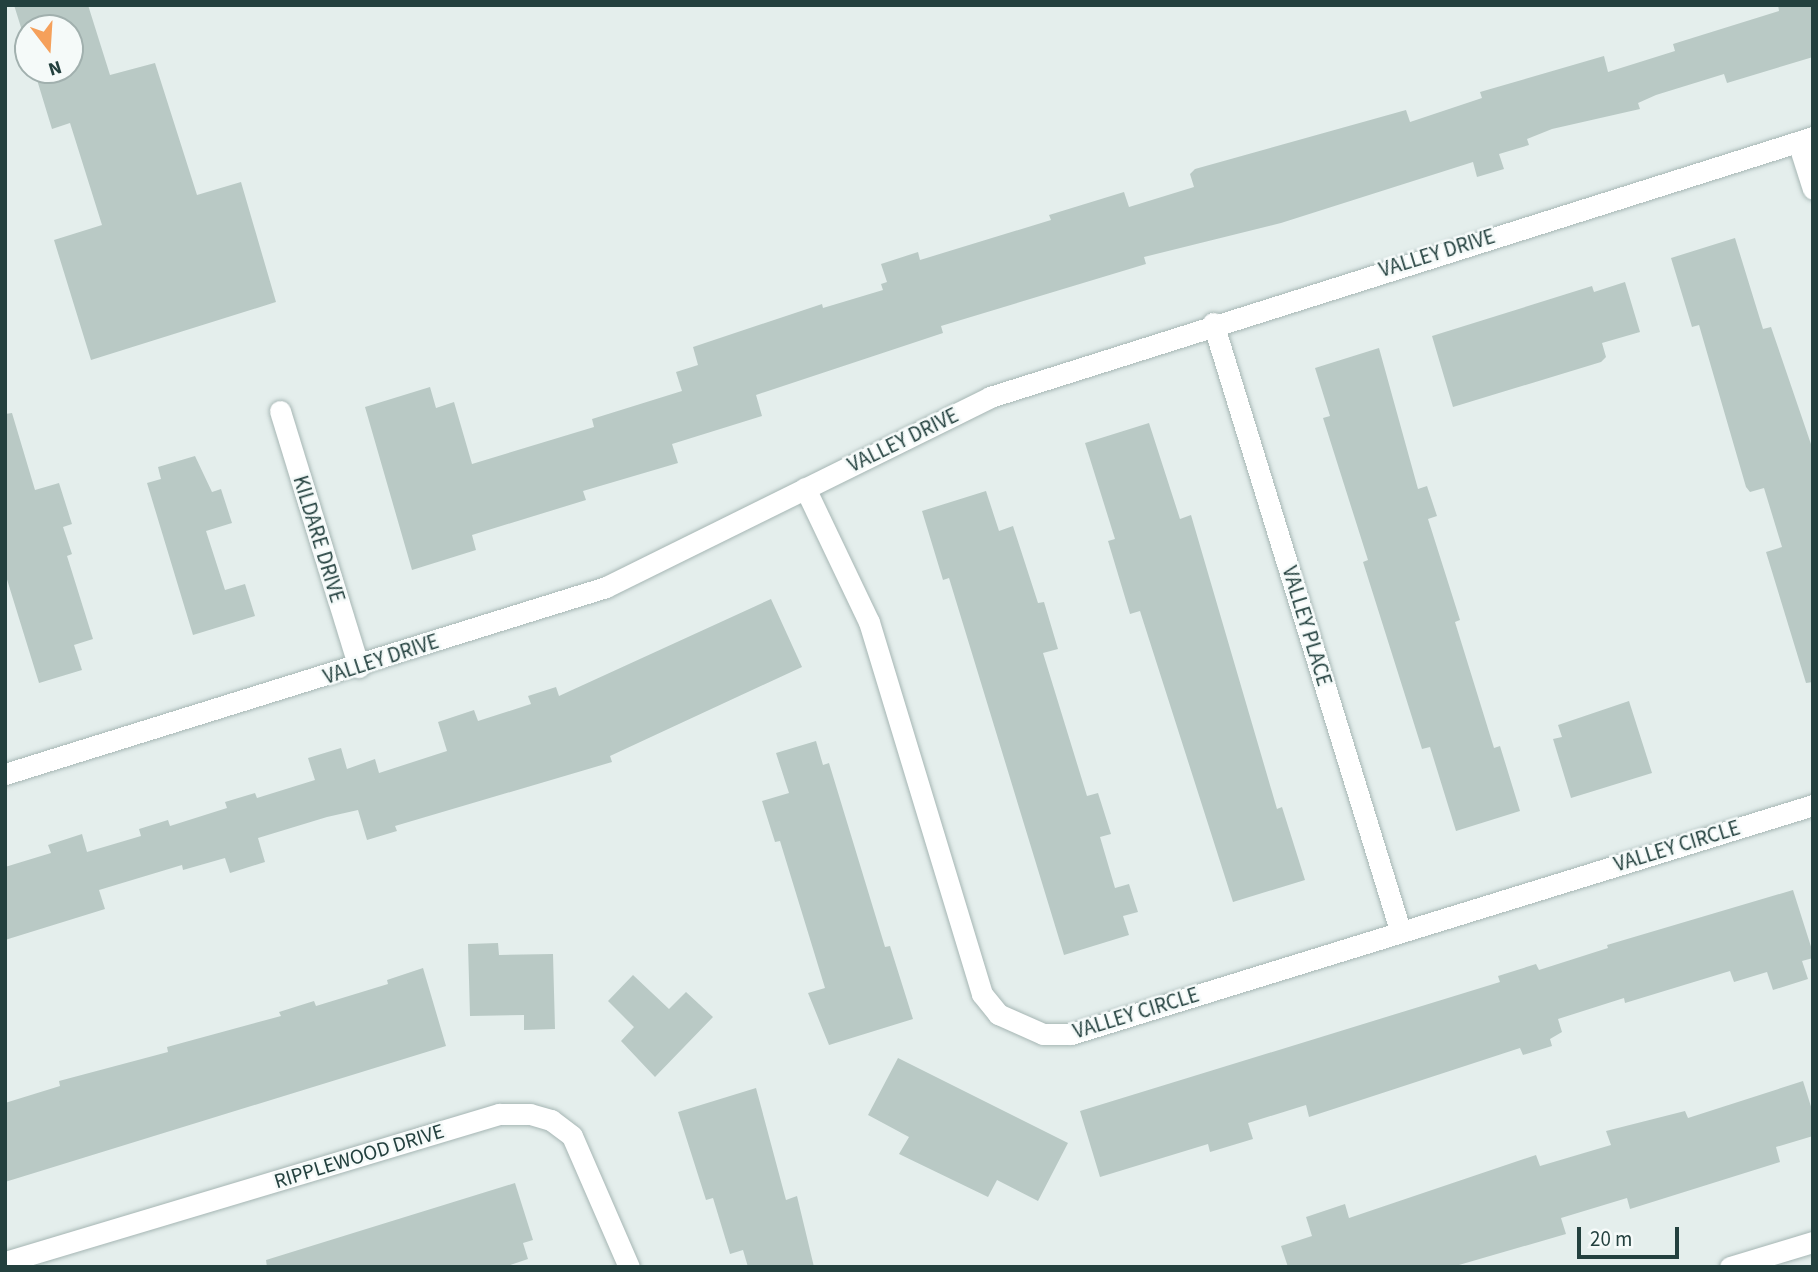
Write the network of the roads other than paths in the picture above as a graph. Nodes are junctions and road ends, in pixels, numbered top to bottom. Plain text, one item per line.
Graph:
1 (1806, 139) edge
2 (1813, 189) edge
3 (1213, 323) junction
4 (280, 411) dead end
5 (805, 488) junction
6 (359, 667) junction
7 (5, 774) edge
8 (1813, 805) edge
9 (1400, 930) junction
10 (1813, 1242) edge
11 (5, 1262) edge
12 (629, 1267) edge
13 (1730, 1267) edge

1 - 2 street
1 - 3 street, VALLEY DRIVE
3 - 5 street, VALLEY DRIVE
3 - 9 street, VALLEY PLACE
4 - 6 street, KILDARE DRIVE
5 - 6 street, VALLEY DRIVE
5 - 9 street, VALLEY CIRCLE
6 - 7 street, VALLEY DRIVE
8 - 9 street, VALLEY CIRCLE
10 - 13 street
11 - 12 street, RIPPLEWOOD DRIVE

